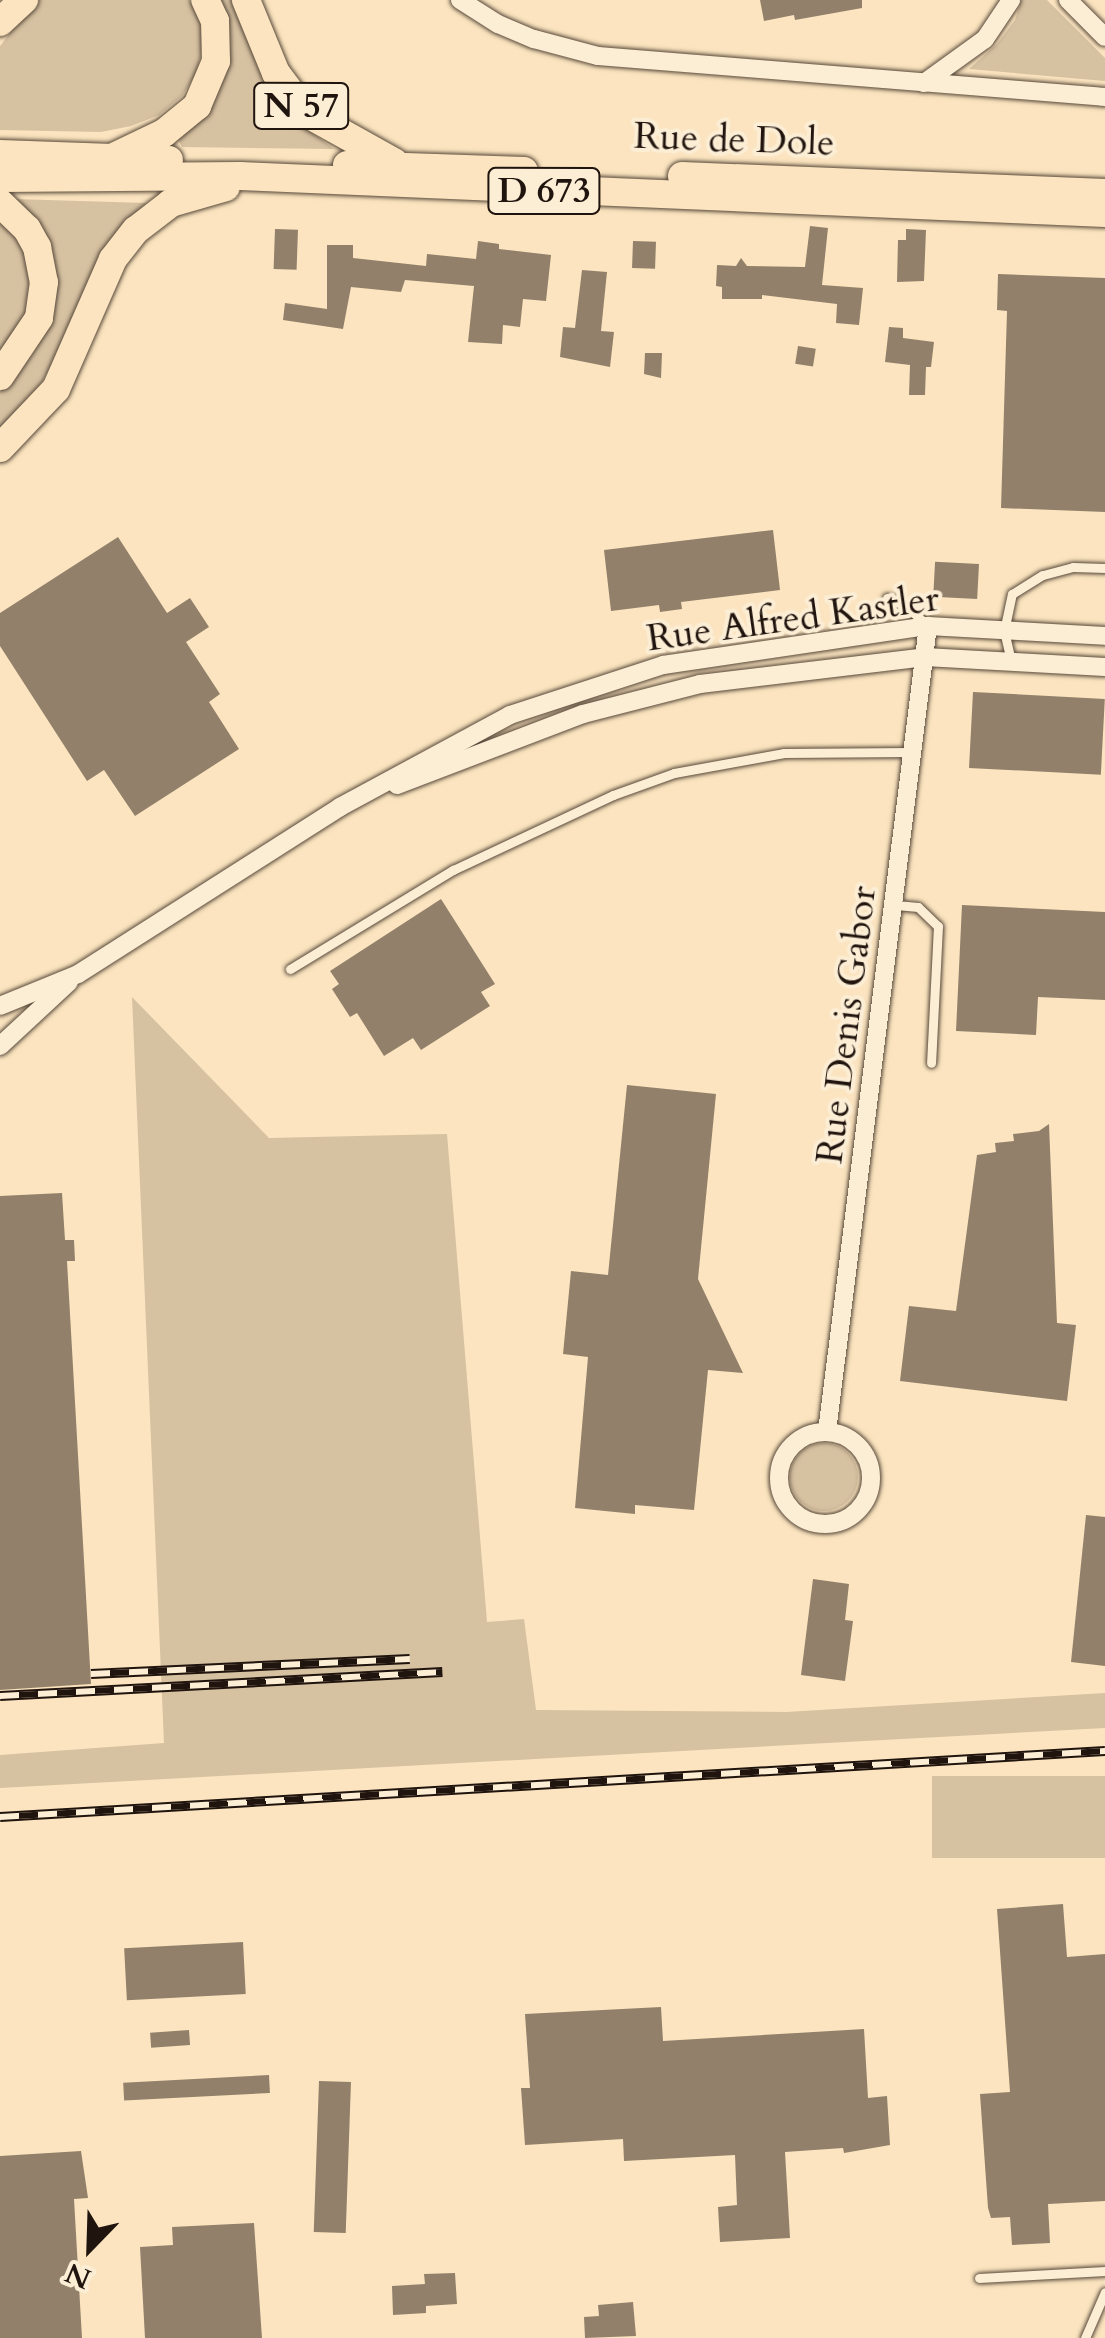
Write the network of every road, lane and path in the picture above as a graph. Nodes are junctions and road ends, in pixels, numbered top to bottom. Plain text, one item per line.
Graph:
1 (12, 0) edge
2 (24, 0) edge
3 (205, 0) edge
4 (246, 0) edge
5 (460, 0) edge
6 (1011, 0) edge
7 (1068, 0) edge
8 (0, 20) edge
9 (1105, 38) edge
10 (924, 82) junction
11 (1105, 96) edge
12 (0, 154) edge
13 (405, 166) junction
14 (115, 168) junction
15 (0, 178) edge
16 (327, 183) junction
17 (0, 203) edge
18 (171, 203) junction
19 (1101, 208) edge
20 (0, 376) edge
21 (0, 448) edge
22 (1105, 568) edge
23 (887, 598) dead end
24 (928, 626) junction
25 (1004, 631) junction
26 (1105, 636) edge
27 (926, 657) junction
28 (1011, 662) junction
29 (1105, 667) edge
30 (914, 752) junction
31 (340, 807) junction
32 (896, 904) junction
33 (290, 969) dead end
34 (78, 974) junction
35 (0, 1006) edge
36 (0, 1046) edge
37 (930, 1063) dead end
38 (827, 1432) junction
39 (1105, 2271) edge
40 (978, 2278) dead end
41 (1105, 2292) edge
42 (1084, 2338) edge

1 - 8 main road
2 - 8 main road
3 - 14 main road
4 - 13 main road, N 57
5 - 10 street
6 - 10 street
7 - 9 street
10 - 11 street
12 - 14 main road, Rue de Dole / D 673
13 - 14 main road, Rue de Dole / D 673
13 - 19 main road, Rue de Dole / D 673
14 - 15 main road, Rue de Dole / D 673
14 - 16 main road, Rue de Dole / D 673
14 - 18 street, Rue de Dole
16 - 18 main road
16 - 19 main road, Rue de Dole / D 673
17 - 20 main road
18 - 21 main road
22 - 25 lane
23 - 24 lane
24 - 25 street, Rue Alfred Kastler
24 - 27 street, Rue Denis Gabor
24 - 31 street, Rue Alfred Kastler
25 - 26 street, Rue Alfred Kastler
25 - 28 lane
27 - 28 street, Rue Alfred Kastler
27 - 30 street, Rue Denis Gabor
27 - 31 street, Rue Alfred Kastler
28 - 29 street, Rue Alfred Kastler
30 - 32 street, Rue Denis Gabor
30 - 33 lane
31 - 34 street, Rue Alfred Kastler
32 - 37 lane
32 - 38 street, Rue Denis Gabor
34 - 35 street, Rue Alfred Kastler
34 - 36 street, Rue Alfred Kastler
38 - 38 street
39 - 40 lane
41 - 42 lane

